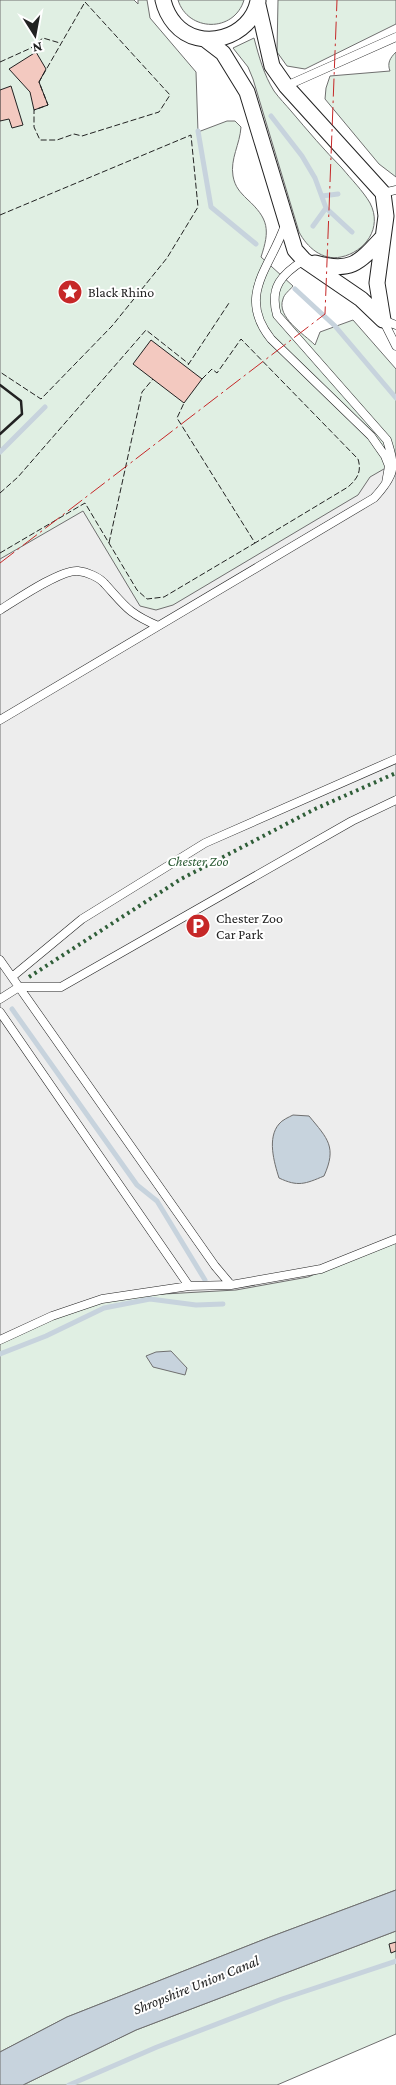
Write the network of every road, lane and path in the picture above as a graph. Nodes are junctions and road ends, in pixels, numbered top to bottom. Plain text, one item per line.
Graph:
1 (163, 0) edge
2 (258, 2) edge
3 (396, 37) edge
4 (206, 40) junction
5 (286, 86) junction
6 (389, 192) edge
7 (286, 221) junction
8 (382, 238) junction
9 (304, 260) junction
10 (390, 323) edge
11 (396, 346) edge
12 (395, 473) edge
13 (386, 485) junction
14 (0, 610) edge
15 (158, 626) junction
16 (0, 720) edge
17 (396, 759) edge
18 (396, 800) edge
19 (0, 960) edge
20 (12, 977) junction
21 (19, 987) junction
22 (0, 999) edge
23 (0, 1012) edge
24 (396, 1239) edge
25 (231, 1285) junction
26 (189, 1286) junction
27 (0, 1340) edge

1 - 4 street
2 - 4 street
2 - 5 street
3 - 5 lane
4 - 7 street
5 - 6 street
6 - 8 street
7 - 9 street
7 - 13 lane
8 - 9 street
8 - 10 street
9 - 10 street
9 - 12 lane
10 - 11 lane
12 - 13 lane
13 - 15 lane
14 - 15 lane
15 - 16 lane
17 - 20 lane
18 - 21 lane
19 - 20 lane
20 - 21 lane
21 - 22 lane
21 - 25 lane
23 - 26 lane
24 - 25 lane
25 - 26 lane
26 - 27 lane

